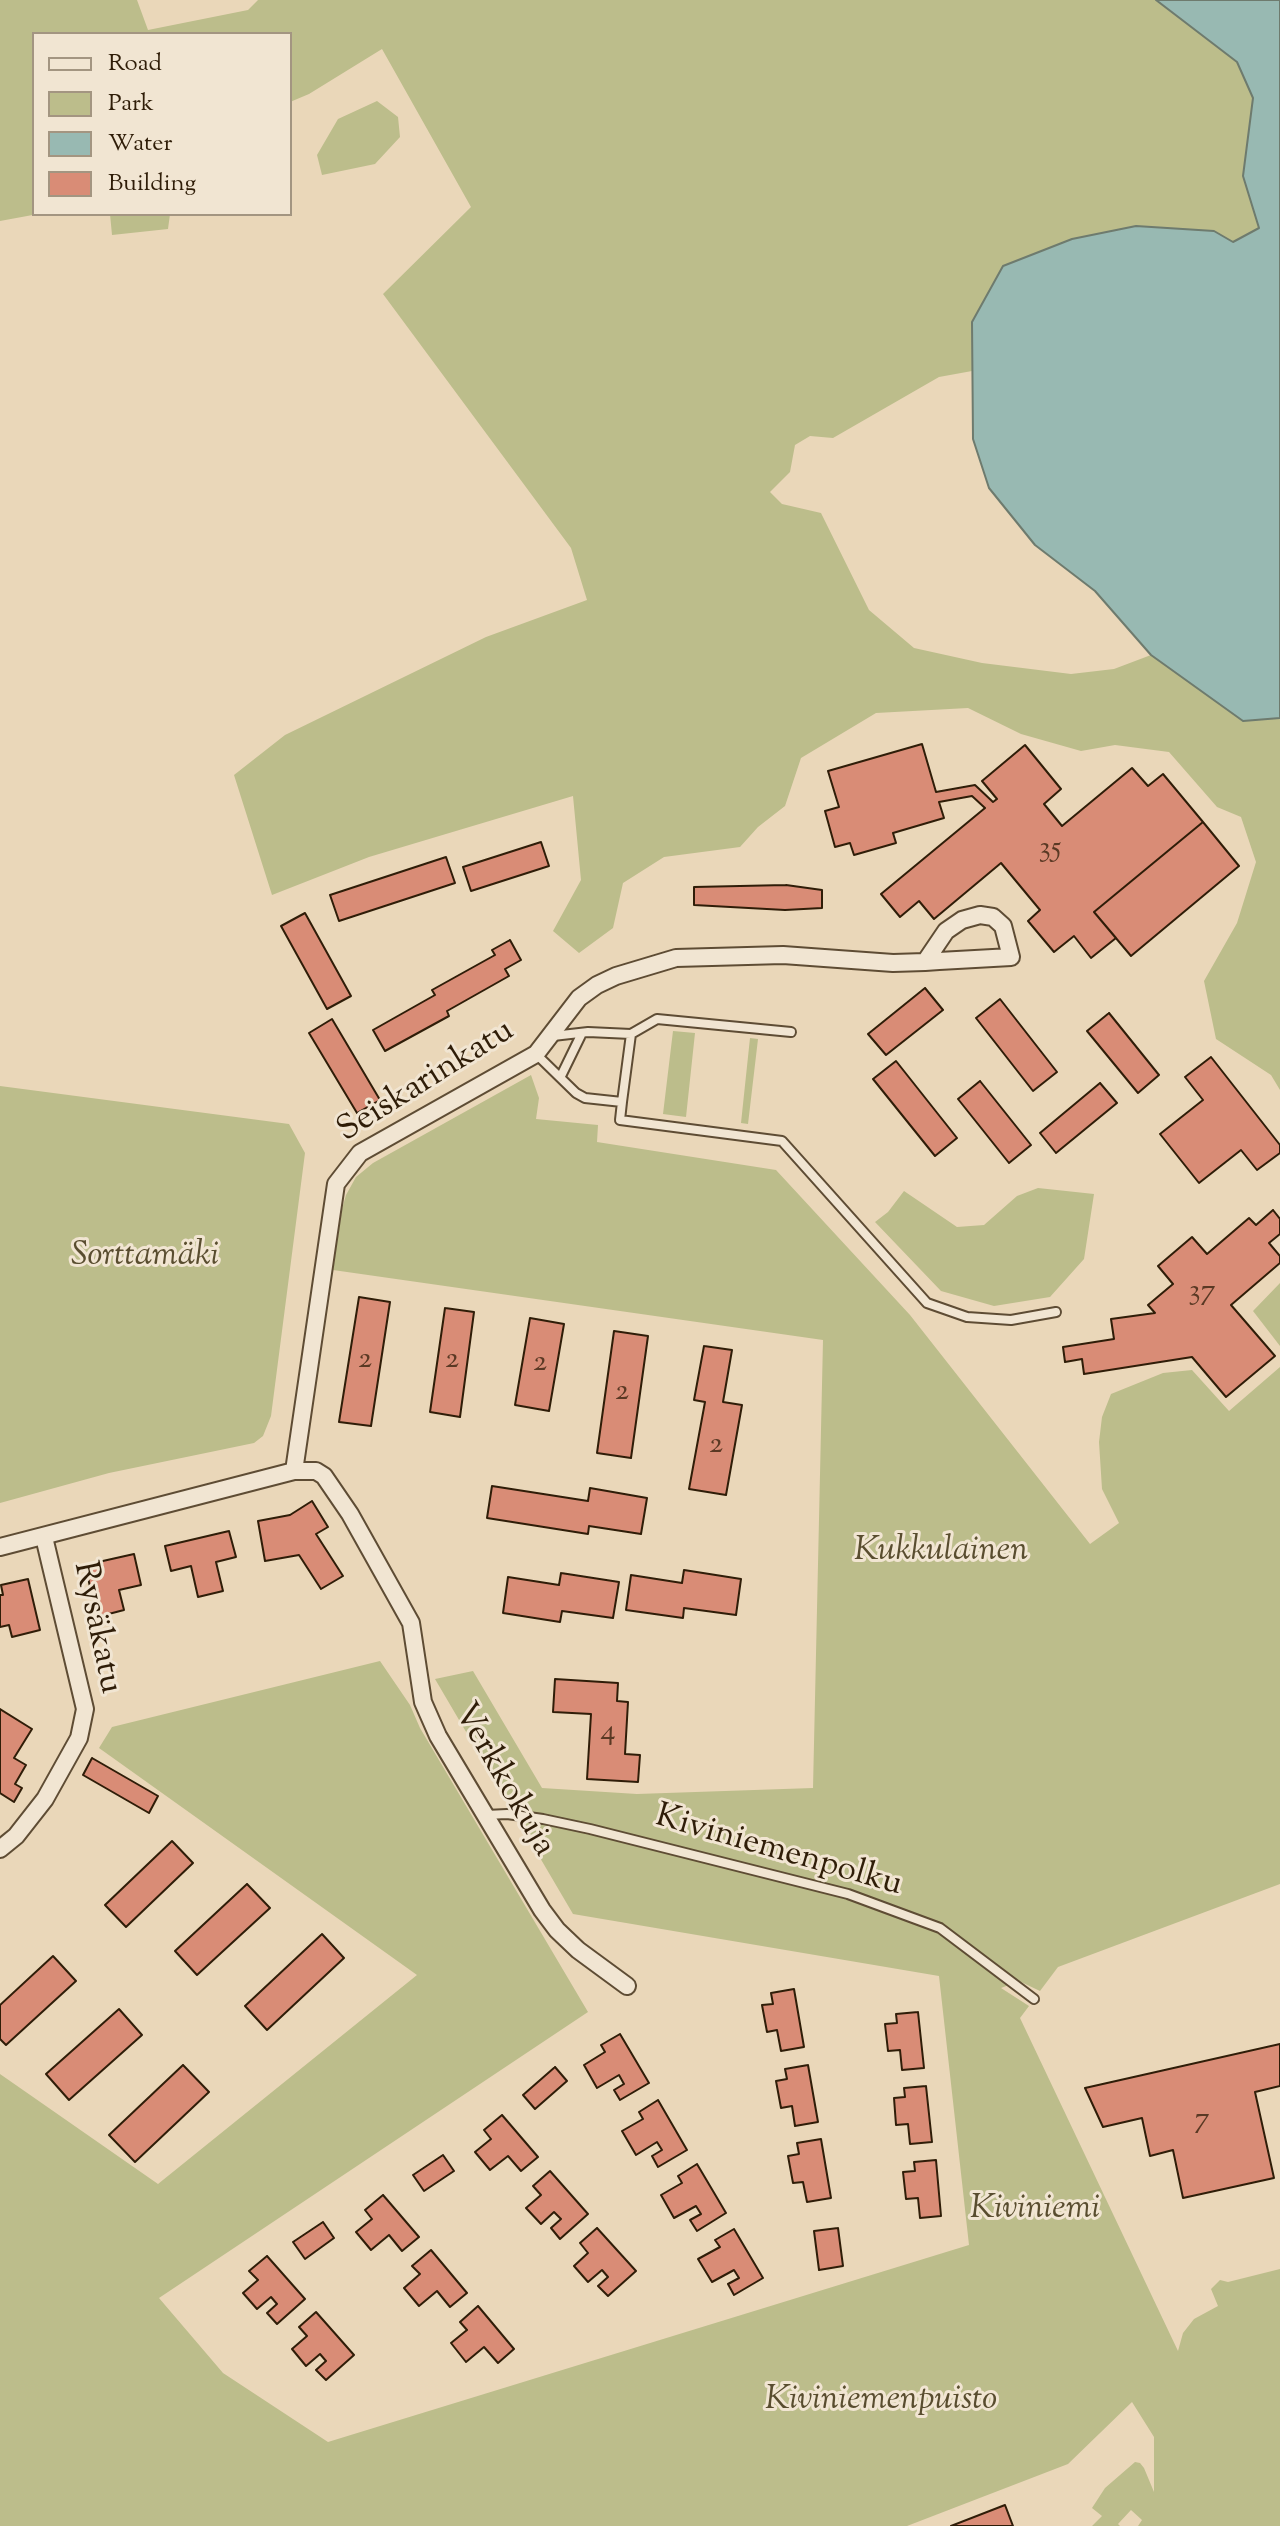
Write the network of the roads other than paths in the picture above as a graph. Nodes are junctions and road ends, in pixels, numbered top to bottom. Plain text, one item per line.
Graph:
1 (925, 962) junction
2 (791, 1032) dead end
3 (582, 1033) junction
4 (631, 1034) junction
5 (549, 1037) junction
6 (536, 1054) junction
7 (561, 1076) junction
8 (622, 1102) junction
9 (1056, 1312) dead end
10 (294, 1471) junction
11 (44, 1537) junction
12 (0, 1547) edge
13 (485, 1815) junction
14 (0, 1849) edge
15 (627, 1986) dead end
16 (1034, 1999) dead end

1 - 1 street, Seiskarinkatu
1 - 5 street, Seiskarinkatu
2 - 4 lane
3 - 4 lane
3 - 5 lane
3 - 7 lane
4 - 8 lane
5 - 6 street, Seiskarinkatu
6 - 7 lane
6 - 10 street, Seiskarinkatu
7 - 8 lane
8 - 9 lane
10 - 11 street
10 - 13 street, Verkkokuja
11 - 12 street
11 - 14 street, Rysäkatu
13 - 15 street, Verkkokuja
13 - 16 lane, Kiviniemenpolku

